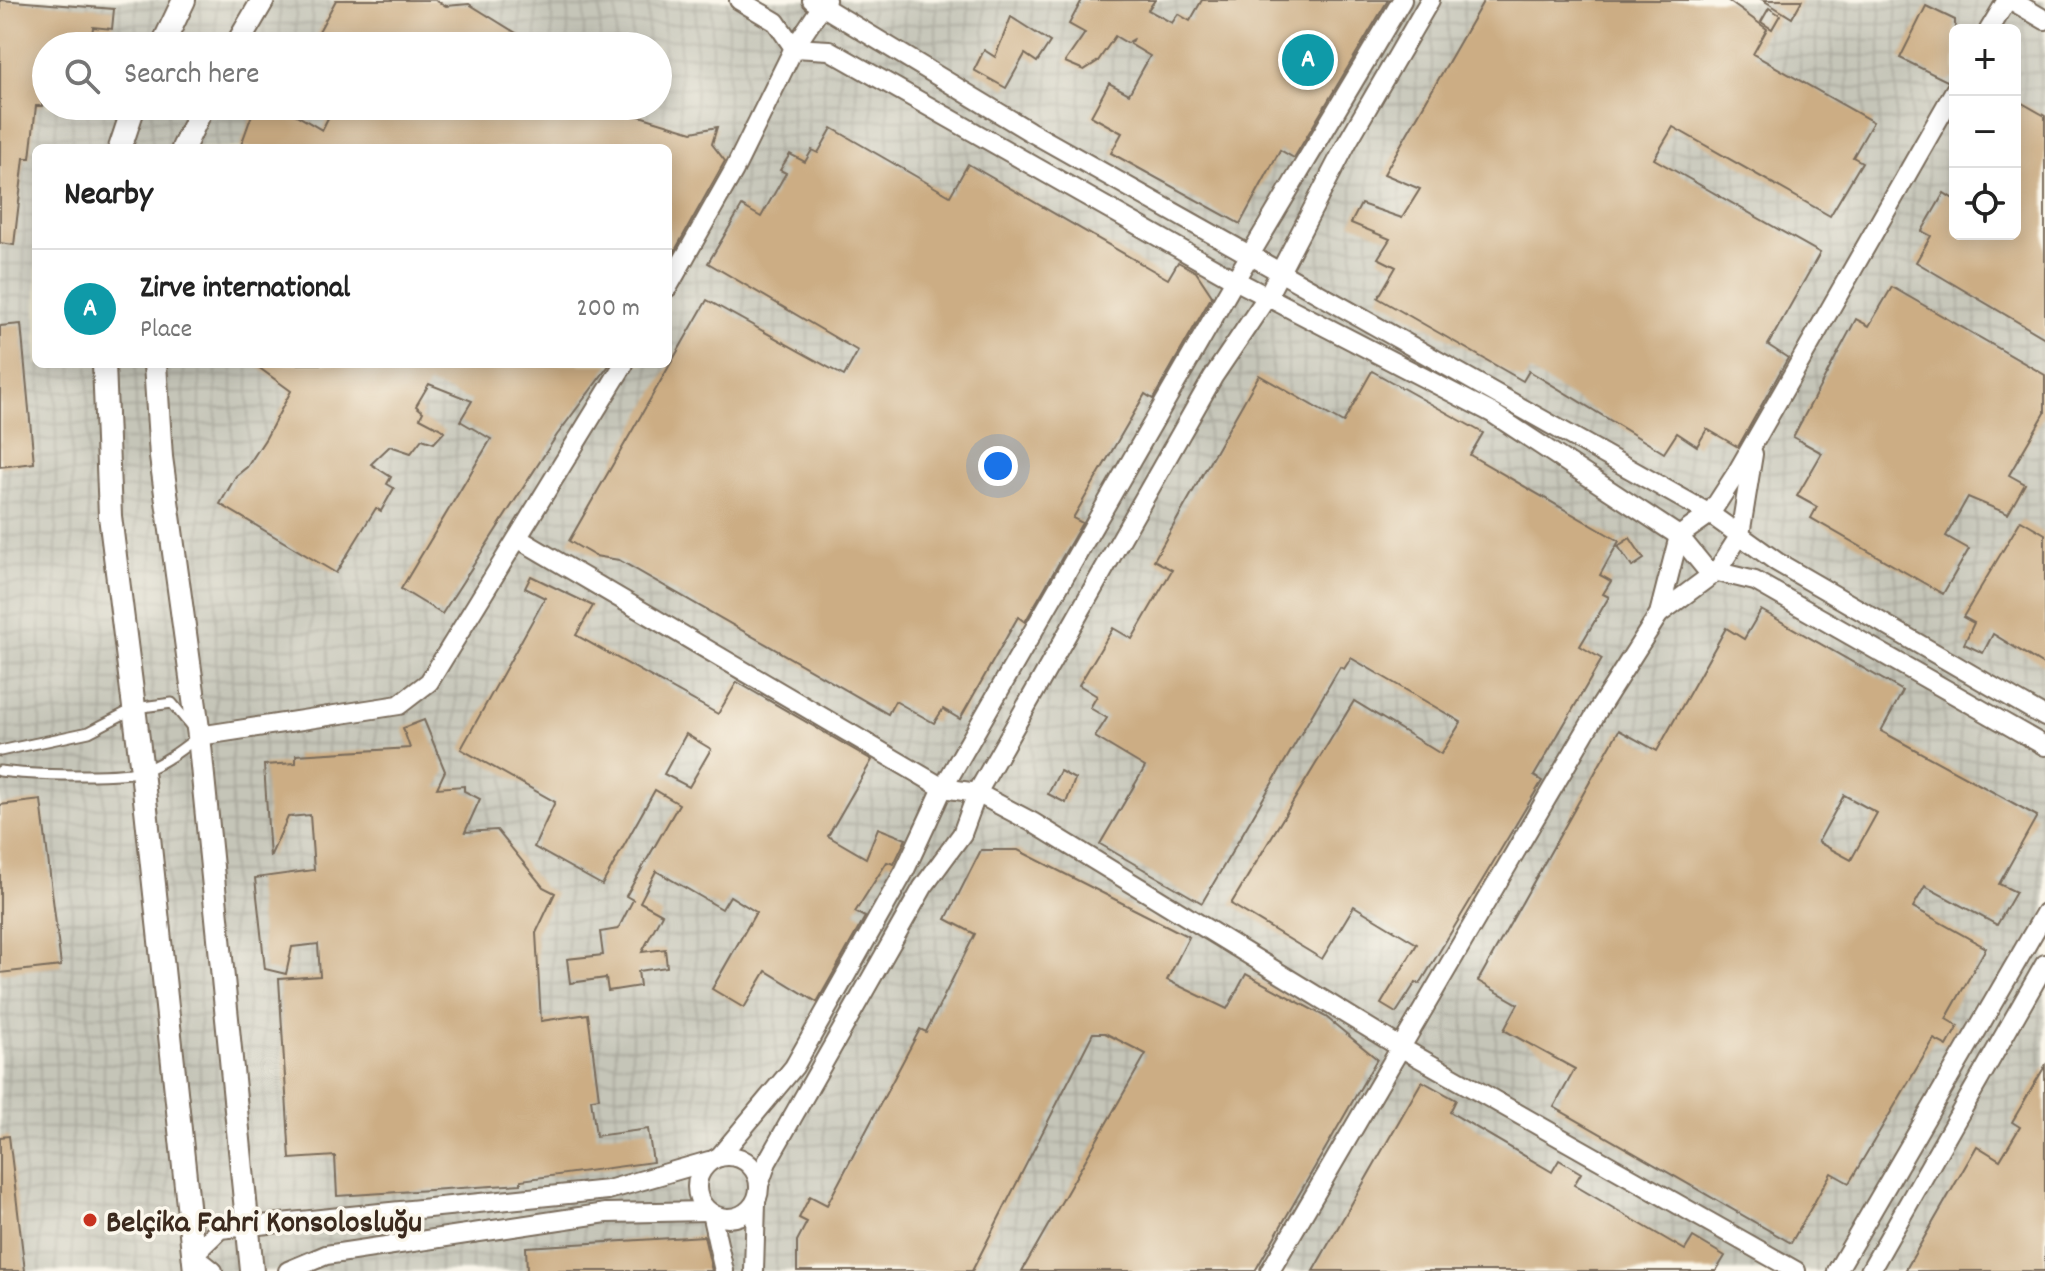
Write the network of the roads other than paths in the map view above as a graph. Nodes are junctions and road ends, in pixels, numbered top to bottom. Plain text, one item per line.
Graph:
1 (184, 0) edge
2 (263, 0) edge
3 (739, 0) edge
4 (1402, 0) edge
5 (1430, 0) edge
6 (2009, 0) edge
7 (820, 2) edge
8 (2045, 20) edge
9 (1993, 24) edge
10 (169, 32) edge
11 (244, 32) edge
12 (794, 48) junction
13 (1952, 96) edge
14 (127, 120) edge
15 (196, 120) edge
16 (1029, 131) junction
17 (121, 144) edge
18 (185, 144) edge
19 (1015, 153) junction
20 (1251, 253) junction
21 (1280, 272) junction
22 (672, 280) edge
23 (1235, 280) junction
24 (1267, 297) junction
25 (104, 368) edge
26 (155, 368) edge
27 (622, 368) edge
28 (1756, 439) junction
29 (1710, 514) junction
30 (1740, 535) junction
31 (1679, 536) junction
32 (519, 539) junction
33 (1717, 571) junction
34 (1659, 614) junction
35 (1905, 635) junction
36 (1891, 658) junction
37 (135, 708) junction
38 (2045, 717) edge
39 (199, 736) junction
40 (2045, 746) edge
41 (0, 751) edge
42 (0, 771) edge
43 (142, 771) junction
44 (943, 788) junction
45 (977, 793) junction
46 (2045, 913) edge
47 (2045, 964) edge
48 (2005, 981) junction
49 (2028, 994) junction
50 (1400, 1047) junction
51 (714, 1159) junction
52 (758, 1194) junction
53 (709, 1212) junction
54 (249, 1224) junction
55 (194, 1263) edge
56 (213, 1271) edge
57 (252, 1271) edge
58 (288, 1271) edge
59 (724, 1271) edge
60 (754, 1271) edge
61 (1270, 1271) edge
62 (1796, 1271) edge
63 (1837, 1271) edge
64 (1870, 1271) edge

1 - 10 street
2 - 11 street
3 - 12 street
4 - 20 street
5 - 21 street
6 - 8 street
6 - 9 street
7 - 12 street
7 - 16 street
12 - 19 street
12 - 22 street
13 - 28 street
14 - 17 street
15 - 18 street
16 - 19 street
16 - 20 street
19 - 23 street
20 - 21 street
20 - 23 street
21 - 24 street
21 - 29 street
23 - 24 street
23 - 44 street
24 - 31 street
24 - 45 street
25 - 37 street
26 - 39 street
27 - 32 street
28 - 29 street
28 - 30 street
29 - 30 street
29 - 31 street
30 - 33 street
30 - 35 street
31 - 33 street
31 - 34 street
32 - 39 street
32 - 44 street
33 - 34 street
33 - 36 street
34 - 50 street
35 - 36 street
35 - 38 street
36 - 40 street
37 - 39 lane
37 - 41 lane
37 - 43 street
39 - 43 lane
39 - 54 street
42 - 43 lane
43 - 55 street
44 - 45 street
44 - 51 street
45 - 50 street
45 - 52 street
46 - 48 street
47 - 49 street
48 - 49 street
48 - 63 street
49 - 64 street
50 - 61 street
50 - 62 street
51 - 52 street
51 - 53 street
51 - 54 street
52 - 53 street
52 - 60 street
53 - 58 street
53 - 59 street
54 - 55 street
54 - 57 street
55 - 56 street

